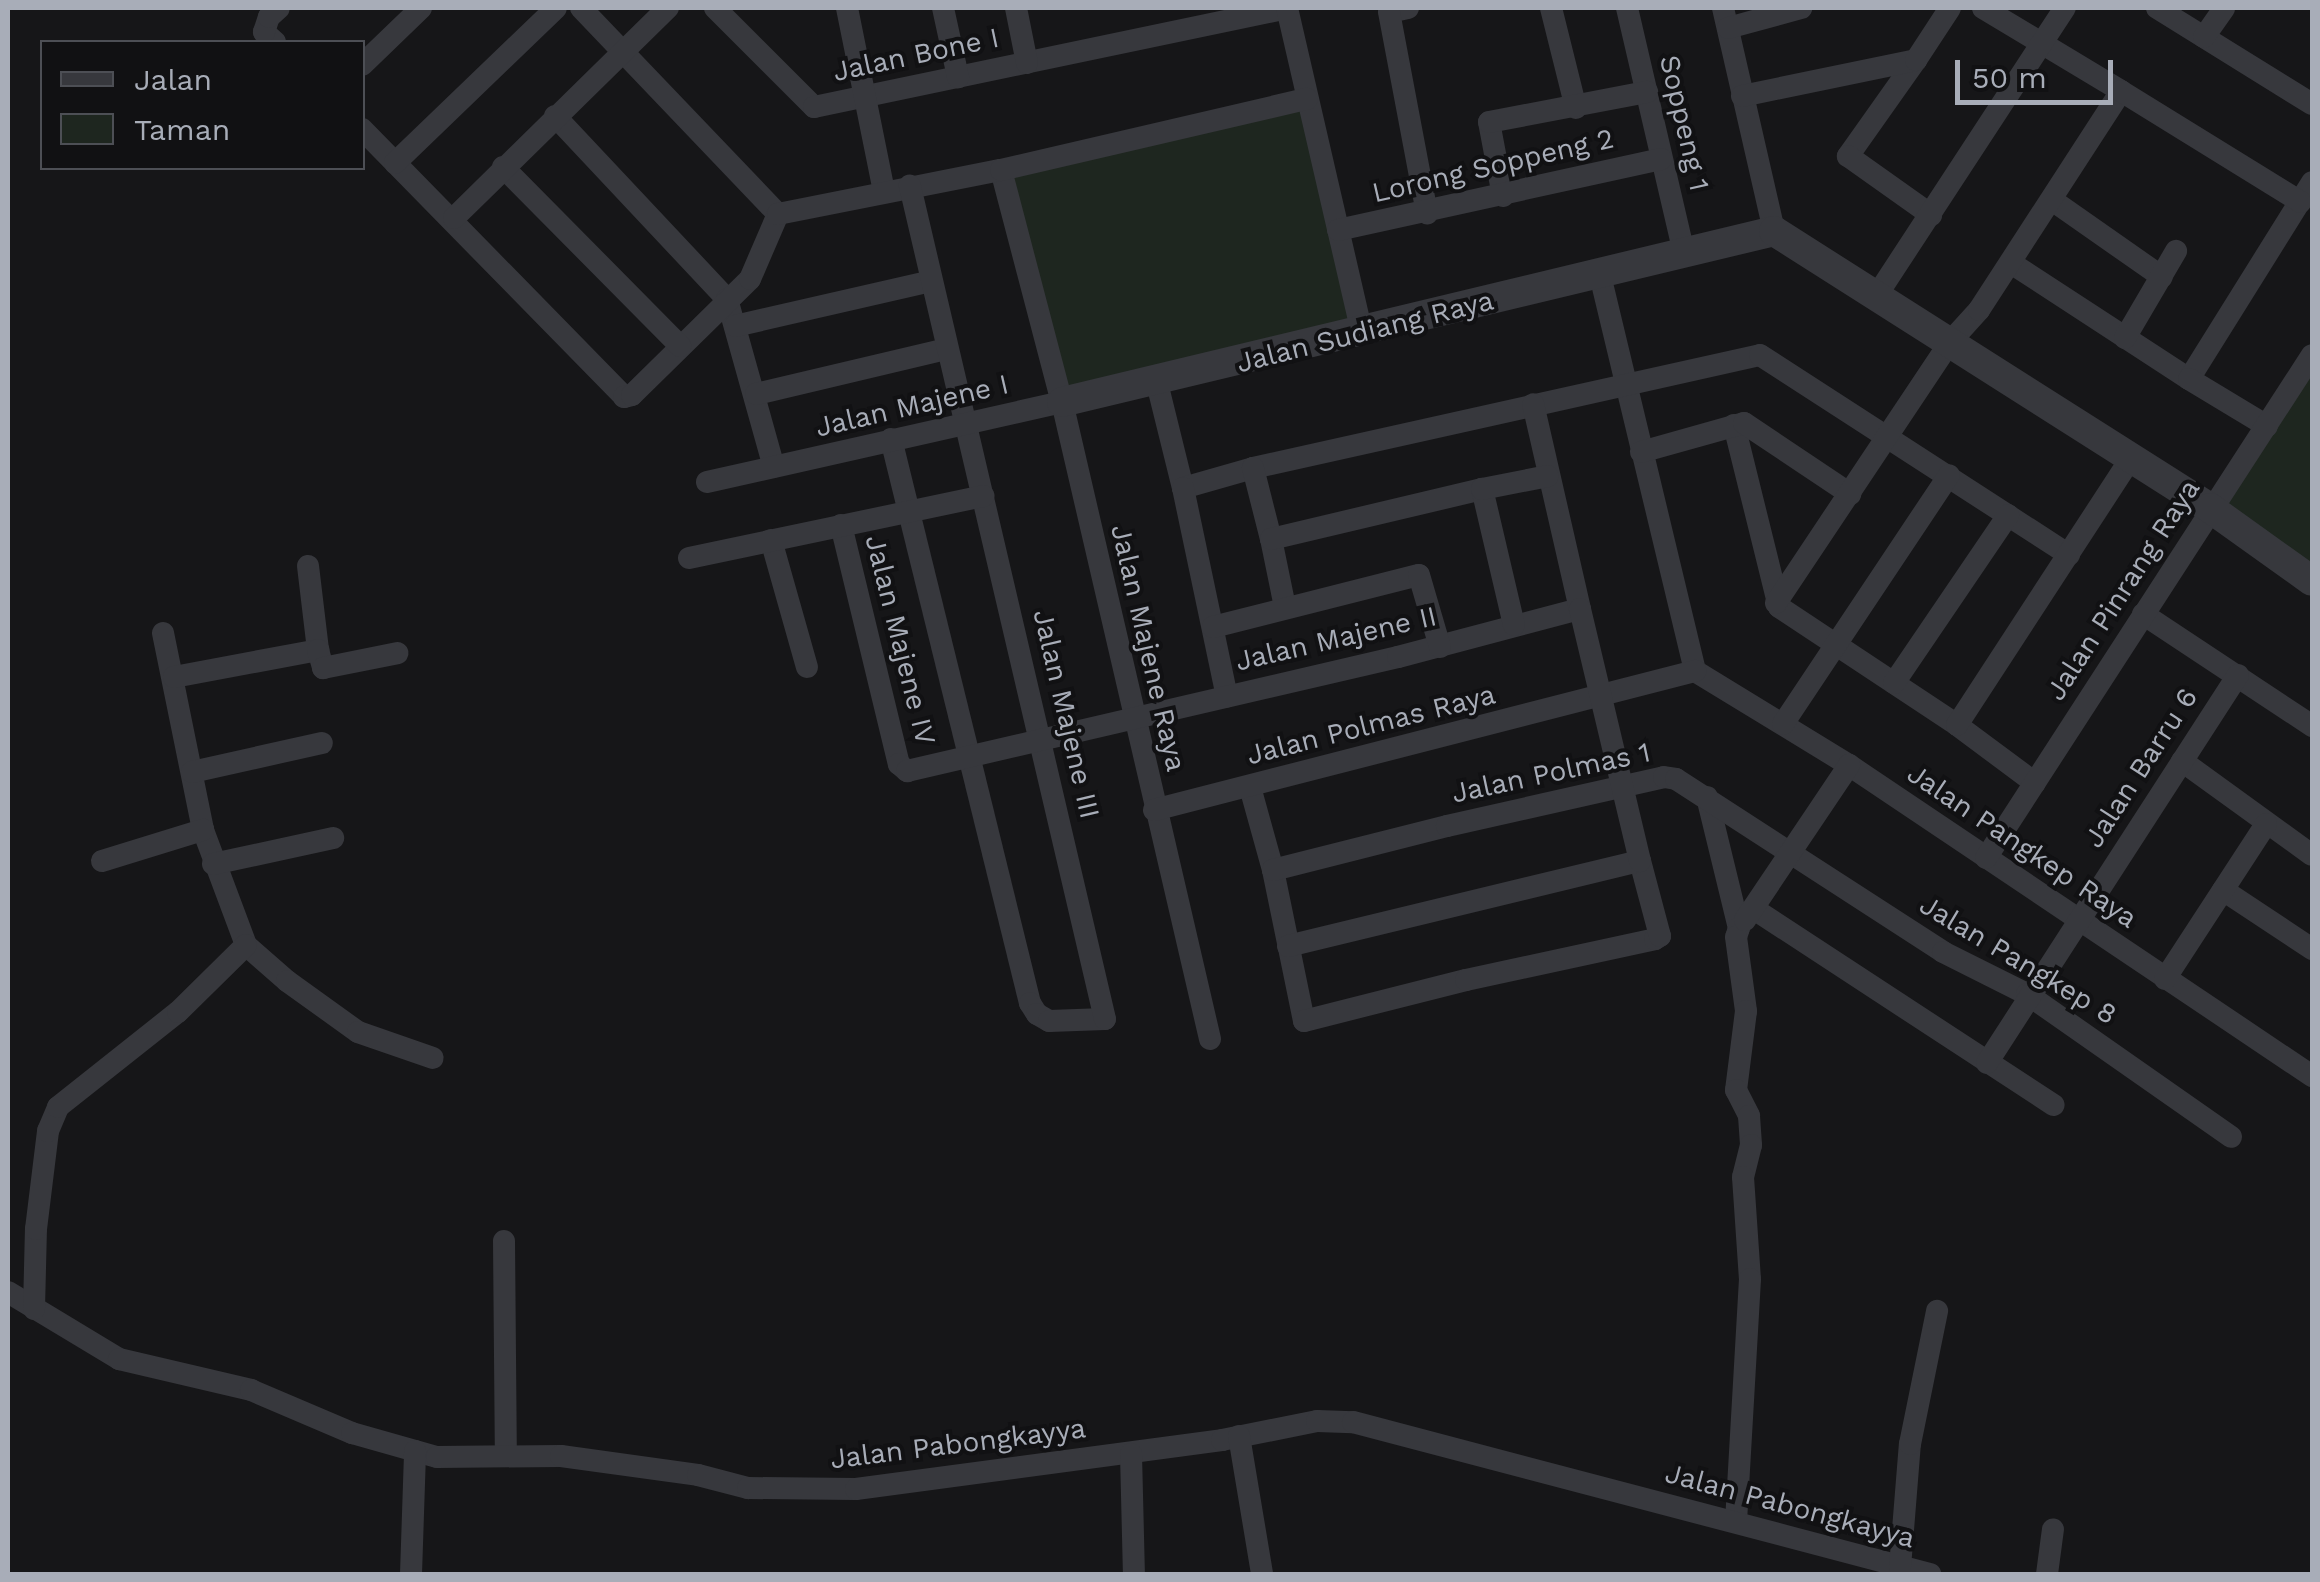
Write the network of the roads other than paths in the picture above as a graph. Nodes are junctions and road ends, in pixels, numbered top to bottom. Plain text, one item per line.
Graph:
1 (279, 8) edge
2 (421, 8) edge
3 (556, 8) edge
4 (581, 8) edge
5 (668, 8) edge
6 (715, 8) edge
7 (847, 8) edge
8 (943, 8) edge
9 (1016, 8) edge
10 (1287, 8) edge
11 (1550, 8) edge
12 (1627, 8) edge
13 (1801, 8) edge
14 (1950, 8) edge
15 (1983, 8) edge
16 (2065, 8) edge
17 (2158, 8) edge
18 (2224, 8) edge
19 (1395, 9) edge
20 (1190, 18) edge
21 (1725, 18) edge
22 (2204, 37) junction
23 (273, 40) edge
24 (2042, 42) junction
25 (621, 52) junction
26 (1916, 60) junction
27 (365, 62) edge
28 (1026, 62) junction
29 (958, 77) junction
30 (2122, 91) junction
31 (1647, 92) junction
32 (1742, 96) junction
33 (865, 97) junction
34 (1307, 99) junction
35 (2312, 104) edge
36 (1576, 108) junction
37 (555, 116) junction
38 (365, 132) edge
39 (1660, 158) junction
40 (395, 163) junction
41 (503, 167) junction
42 (1000, 170) junction
43 (910, 186) junction
44 (884, 192) junction
45 (2307, 192) edge
46 (1503, 196) junction
47 (2052, 200) junction
48 (1427, 213) junction
49 (778, 214) junction
50 (1931, 215) junction
51 (454, 218) junction
52 (1338, 230) junction
53 (1774, 231) junction
54 (2176, 251) dead end
55 (1684, 252) junction
56 (2010, 263) junction
57 (1600, 275) junction
58 (2162, 277) junction
59 (930, 281) junction
60 (1878, 294) junction
61 (728, 300) junction
62 (735, 326) junction
63 (1362, 332) junction
64 (2125, 338) junction
65 (1950, 342) junction
66 (680, 346) junction
67 (948, 350) junction
68 (2312, 355) edge
69 (2189, 379) junction
70 (1624, 382) junction
71 (1157, 383) junction
72 (754, 388) junction
73 (1062, 402) junction
74 (1533, 404) junction
75 (968, 423) junction
76 (1734, 425) junction
77 (2267, 426) junction
78 (891, 439) junction
79 (1889, 439) junction
80 (1641, 452) junction
81 (2130, 460) junction
82 (774, 467) junction
83 (1252, 468) junction
84 (1949, 475) junction
85 (1548, 476) junction
86 (707, 482) dead end
87 (1183, 488) junction
88 (1482, 489) junction
89 (1850, 494) junction
90 (984, 496) junction
91 (2210, 508) junction
92 (910, 510) junction
93 (2008, 515) junction
94 (841, 525) junction
95 (770, 540) junction
96 (1271, 540) junction
97 (2069, 555) junction
98 (688, 558) dead end
99 (308, 566) dead end
100 (2312, 581) edge
101 (1776, 603) junction
102 (1286, 607) junction
103 (1580, 609) junction
104 (2143, 614) junction
105 (1514, 625) junction
106 (1213, 626) junction
107 (163, 633) dead end
108 (1835, 646) junction
109 (1440, 647) junction
110 (318, 650) junction
111 (398, 654) dead end
112 (807, 668) dead end
113 (1694, 671) junction
114 (2238, 675) junction
115 (174, 677) junction
116 (1894, 683) junction
117 (1227, 696) junction
118 (1602, 697) junction
119 (1134, 720) junction
120 (1782, 724) junction
121 (1957, 724) junction
122 (2312, 726) edge
123 (1043, 741) junction
124 (322, 743) dead end
125 (968, 756) junction
126 (2182, 760) junction
127 (1849, 765) junction
128 (901, 769) joint
129 (192, 772) junction
130 (2036, 783) junction
131 (1250, 787) junction
132 (1626, 787) junction
133 (1707, 796) junction
134 (1154, 810) junction
135 (2266, 824) junction
136 (203, 830) junction
137 (334, 838) dead end
138 (1788, 851) junction
139 (2312, 855) edge
140 (1986, 858) junction
141 (102, 861) dead end
142 (1640, 862) junction
143 (213, 864) junction
144 (1273, 870) junction
145 (2223, 890) junction
146 (1871, 904) joint
147 (1754, 909) junction
148 (2078, 918) junction
149 (1739, 928) junction
150 (246, 946) junction
151 (1288, 946) junction
152 (2312, 949) edge
153 (2166, 979) junction
154 (2027, 994) junction
155 (1210, 1039) dead end
156 (433, 1058) dead end
157 (1986, 1062) junction
158 (2312, 1076) edge
159 (2054, 1105) dead end
160 (2231, 1136) dead end
161 (504, 1241) dead end
162 (8, 1292) edge
163 (34, 1308) junction
164 (1937, 1311) dead end
165 (1239, 1436) junction
166 (415, 1451) junction
167 (1131, 1454) junction
168 (506, 1456) junction
169 (1736, 1522) junction
170 (2053, 1529) dead end
171 (1900, 1567) junction
172 (411, 1574) edge
173 (1134, 1574) edge
174 (1262, 1574) edge
175 (1930, 1574) edge
176 (2047, 1574) edge

1 - 23 street
2 - 27 street
3 - 40 street
4 - 25 street
5 - 25 street
6 - 33 street, Jalan Bone I
7 - 33 street
8 - 29 street
9 - 28 street
10 - 20 street, Jalan Bone I
10 - 34 street
11 - 36 street
12 - 31 street, Soppeng 1
13 - 21 street
14 - 26 street
15 - 24 street
16 - 24 street
17 - 22 street
18 - 22 street
19 - 48 street
20 - 28 street, Jalan Bone I
21 - 32 street
22 - 35 street
24 - 30 street
24 - 50 street
25 - 37 street
25 - 49 street
26 - 32 street
26 - 50 street
28 - 29 street, Jalan Bone I
29 - 33 street, Jalan Bone I
30 - 45 street
30 - 47 street
31 - 36 street
31 - 39 street, Soppeng 1
32 - 53 street
33 - 44 street
34 - 42 street
34 - 52 street
36 - 46 street
37 - 41 street
37 - 61 street
38 - 40 street
39 - 46 street, Lorong Soppeng 2
39 - 55 street, Soppeng 1
40 - 51 street
41 - 51 street
41 - 66 street
42 - 43 street
42 - 73 street
43 - 44 street
43 - 59 street, Jalan Majene III
44 - 49 street
45 - 69 street
46 - 48 street, Lorong Soppeng 2
47 - 56 street
47 - 58 street
48 - 52 street, Lorong Soppeng 2
49 - 61 street
50 - 60 street
51 - 66 street
52 - 63 street
53 - 55 street, Jalan Sudiang Raya
53 - 60 street
54 - 58 street
55 - 57 street, Jalan Sudiang Raya
56 - 64 street
56 - 65 street
57 - 63 street, Jalan Sudiang Raya
57 - 70 street
58 - 64 street
59 - 62 street
59 - 67 street, Jalan Majene III
60 - 65 street
61 - 62 street
61 - 66 street
62 - 72 street
63 - 71 street, Jalan Sudiang Raya
64 - 69 street
65 - 79 street
65 - 81 street
67 - 72 street
67 - 75 street, Jalan Majene III
68 - 77 street, Jalan Pinrang Raya
69 - 77 street
70 - 74 street
70 - 79 street
70 - 80 street
71 - 73 street, Jalan Sudiang Raya
71 - 87 street
72 - 82 street
73 - 75 street, Jalan Majene I
73 - 119 street, Jalan Majene Raya
74 - 83 street
74 - 85 street
75 - 78 street, Jalan Majene I
75 - 90 street, Jalan Majene III
76 - 80 street
76 - 89 street
76 - 101 street
77 - 91 street, Jalan Pinrang Raya
78 - 82 street, Jalan Majene I
78 - 92 street
79 - 84 street
79 - 89 street
80 - 113 street
81 - 91 street
81 - 97 street
82 - 86 street, Jalan Majene I
83 - 87 street
83 - 96 street
84 - 93 street
84 - 108 street
85 - 88 street
85 - 103 street
87 - 106 street
88 - 96 street
88 - 105 street
89 - 101 street
90 - 92 street
90 - 123 street, Jalan Majene III
91 - 100 street
91 - 104 street, Jalan Pinrang Raya
92 - 94 street
92 - 125 street
93 - 97 street
93 - 116 street
94 - 95 street
94 - 128 street, Jalan Majene IV
95 - 98 street
95 - 112 street
96 - 102 street
97 - 121 street
99 - 110 street
101 - 108 street
102 - 106 street
102 - 109 street
103 - 105 street, Jalan Majene II
103 - 118 street
104 - 114 street
104 - 130 street, Jalan Pinrang Raya
105 - 109 street, Jalan Majene II
106 - 117 street
107 - 115 street
108 - 116 street
108 - 120 street
109 - 117 street, Jalan Majene II
110 - 111 street
110 - 115 street
113 - 118 street, Jalan Polmas Raya
113 - 120 street, Jalan Pangkep Raya
114 - 122 street
114 - 126 street, Jalan Barru 6
115 - 129 street
116 - 121 street
117 - 119 street, Jalan Majene II
118 - 131 street, Jalan Polmas Raya
118 - 132 street
119 - 123 street, Jalan Majene II
119 - 134 street, Jalan Majene Raya
120 - 127 street, Jalan Pangkep Raya
121 - 130 street
123 - 125 street, Jalan Majene II
123 - 125 street, Jalan Majene III
124 - 129 street
125 - 128 street, Jalan Majene II
126 - 135 street
126 - 148 street, Jalan Barru 6
127 - 138 street
127 - 140 street, Jalan Pangkep Raya
129 - 136 street
130 - 140 street, Jalan Pinrang Raya
131 - 134 street, Jalan Polmas Raya
131 - 144 street
132 - 133 street, Jalan Polmas 1
132 - 142 street
132 - 144 street, Jalan Polmas 1
133 - 138 street, Jalan Polmas 1
133 - 149 street
134 - 155 street, Jalan Majene Raya
135 - 139 street
135 - 145 street
136 - 141 street
136 - 143 street
137 - 143 street
138 - 146 street, Jalan Polmas 1
138 - 147 street
140 - 148 street, Jalan Pangkep Raya
142 - 151 street
142 - 151 street
143 - 150 street
144 - 151 street
145 - 152 street
145 - 153 street
146 - 154 street, Jalan Pangkep 8
147 - 149 street
147 - 157 street
148 - 153 street, Jalan Pangkep Raya
148 - 154 street, Jalan Barru 6
149 - 169 street
150 - 156 street
150 - 163 street
153 - 158 street, Jalan Pangkep Raya
154 - 157 street, Jalan Barru 6
154 - 160 street, Jalan Pangkep 8
157 - 159 street
161 - 168 street
162 - 163 street, Jalan Pabongkayya
163 - 166 street, Jalan Pabongkayya
164 - 171 street
165 - 167 street, Jalan Pabongkayya
165 - 169 street, Jalan Pabongkayya
165 - 174 street
166 - 168 street, Jalan Pabongkayya
166 - 172 street
167 - 168 street, Jalan Pabongkayya
167 - 173 street
169 - 171 street, Jalan Pabongkayya
170 - 176 street
171 - 175 street, Jalan Pabongkayya

